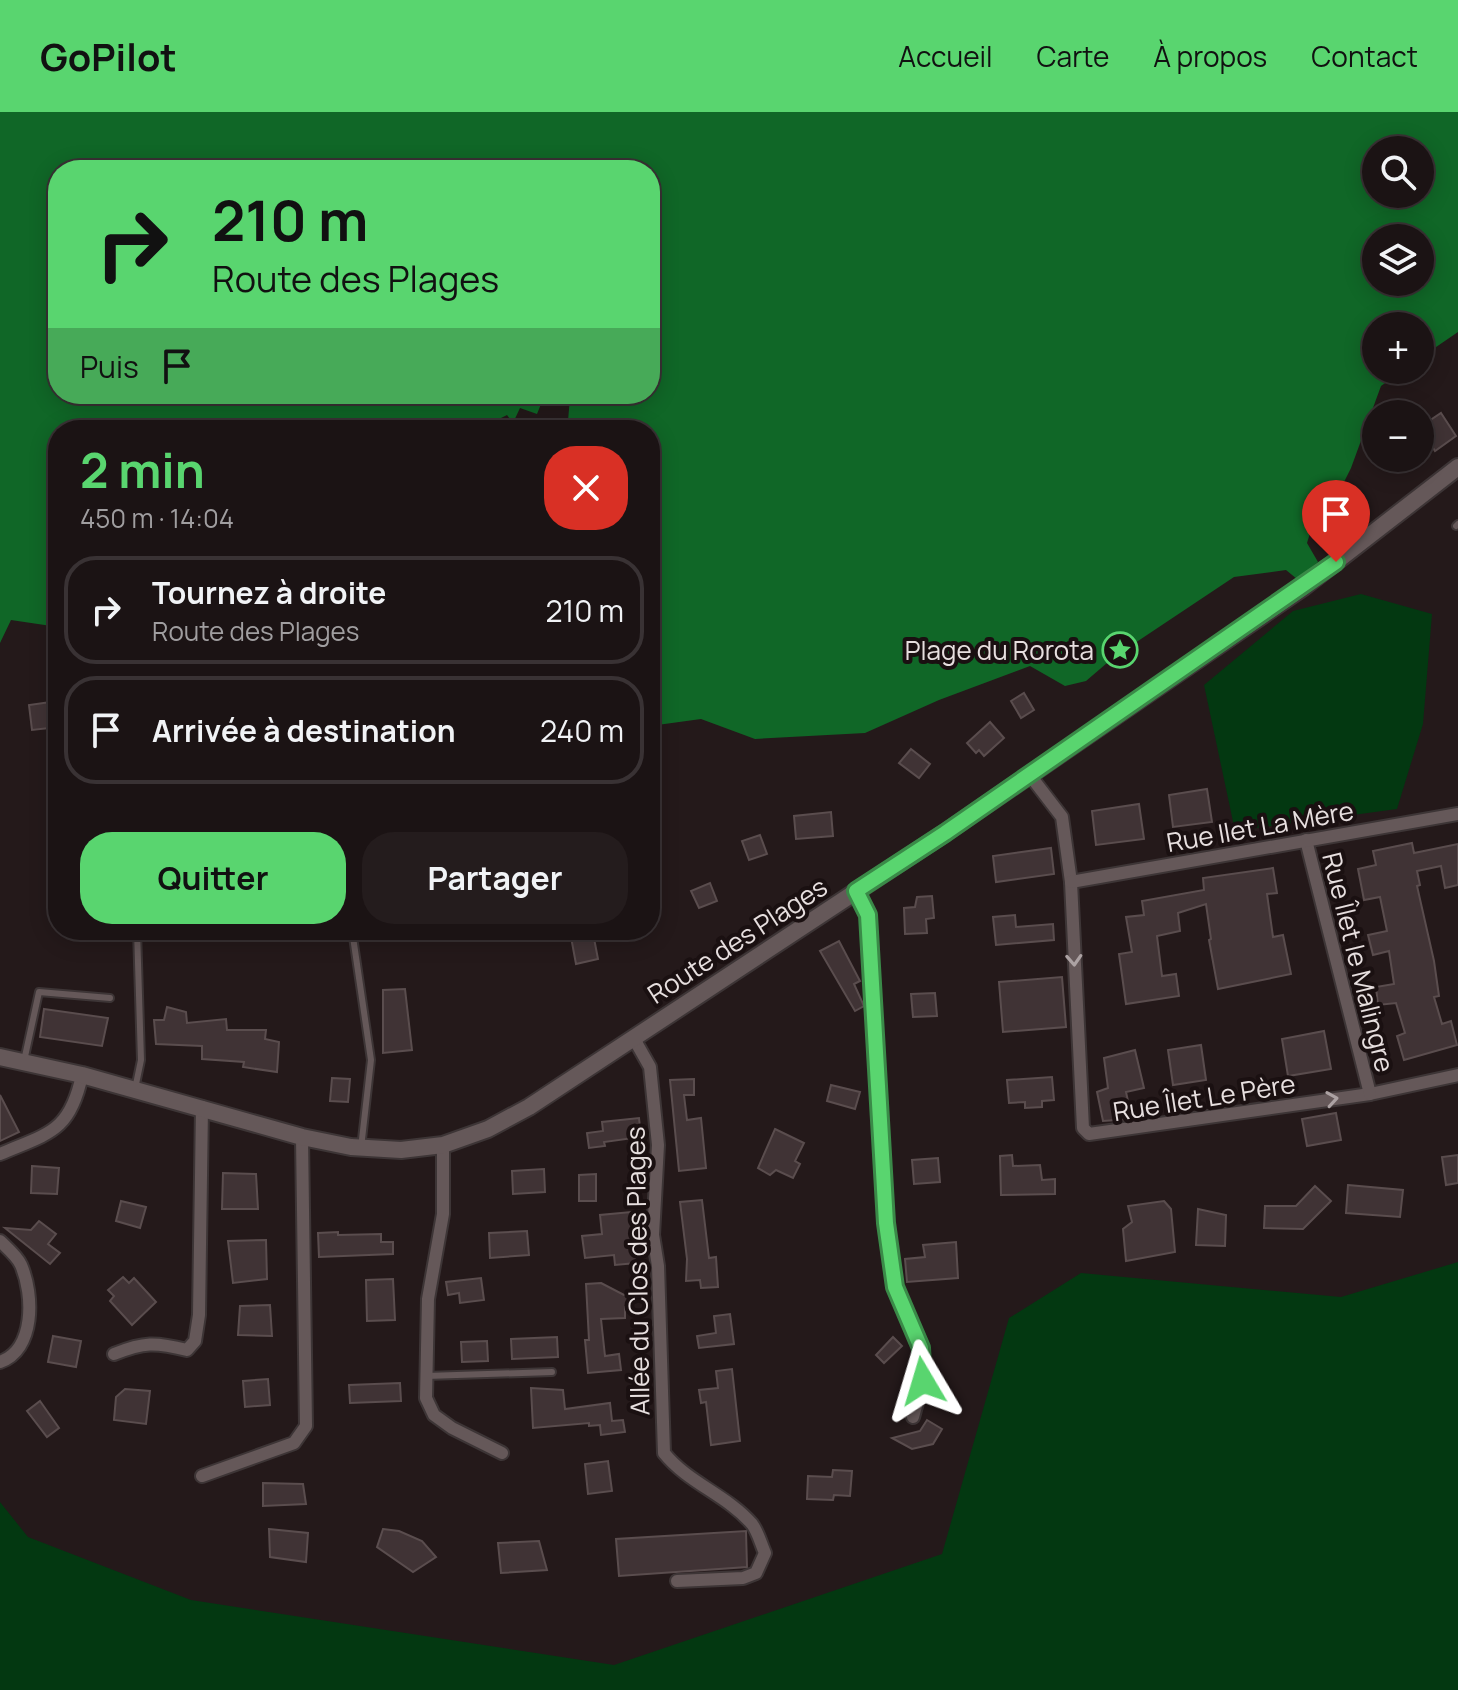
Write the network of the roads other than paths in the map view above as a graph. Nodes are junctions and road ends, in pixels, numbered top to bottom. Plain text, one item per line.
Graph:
1 (1458, 467) edge
2 (1029, 774) junction
3 (1458, 814) edge
4 (1306, 840) junction
5 (1071, 882) junction
6 (856, 891) junction
7 (137, 940) edge
8 (353, 940) edge
9 (110, 998) dead end
10 (633, 1037) junction
11 (0, 1057) edge
12 (24, 1061) junction
13 (82, 1075) junction
14 (1458, 1075) edge
15 (134, 1090) junction
16 (1370, 1094) junction
17 (202, 1107) junction
18 (302, 1137) junction
19 (443, 1145) junction
20 (361, 1148) junction
21 (0, 1154) edge
22 (0, 1241) edge
23 (114, 1354) dead end
24 (0, 1362) edge
25 (552, 1372) dead end
26 (426, 1376) junction
27 (913, 1417) dead end
28 (502, 1453) dead end
29 (202, 1476) dead end
30 (677, 1581) dead end

1 - 2 street, Route des Plages
2 - 5 street, Rue Îlet Le Père
2 - 6 street, Route des Plages
3 - 4 street, Rue Ilet La Mère
4 - 5 street, Rue Ilet La Mère
4 - 16 street, Rue Îlet le Malingre
5 -> 16 street, Rue Îlet Le Père
6 - 10 street, Route des Plages
6 - 27 street
7 - 15 lane
8 - 20 lane
9 - 12 lane
10 - 19 street, Route des Plages
10 - 30 street, Allée du Clos des Plages
11 - 12 street, Route des Plages
12 - 13 street, Route des Plages
13 - 15 street, Route des Plages
13 - 21 street
14 - 16 street, Rue Îlet Le Père
15 - 17 street, Route des Plages
17 - 18 street, Route des Plages
17 - 23 street
18 - 20 street, Route des Plages
18 - 29 street
19 - 20 street, Route des Plages
19 - 26 street
22 - 24 street
25 - 26 lane
26 - 28 street

